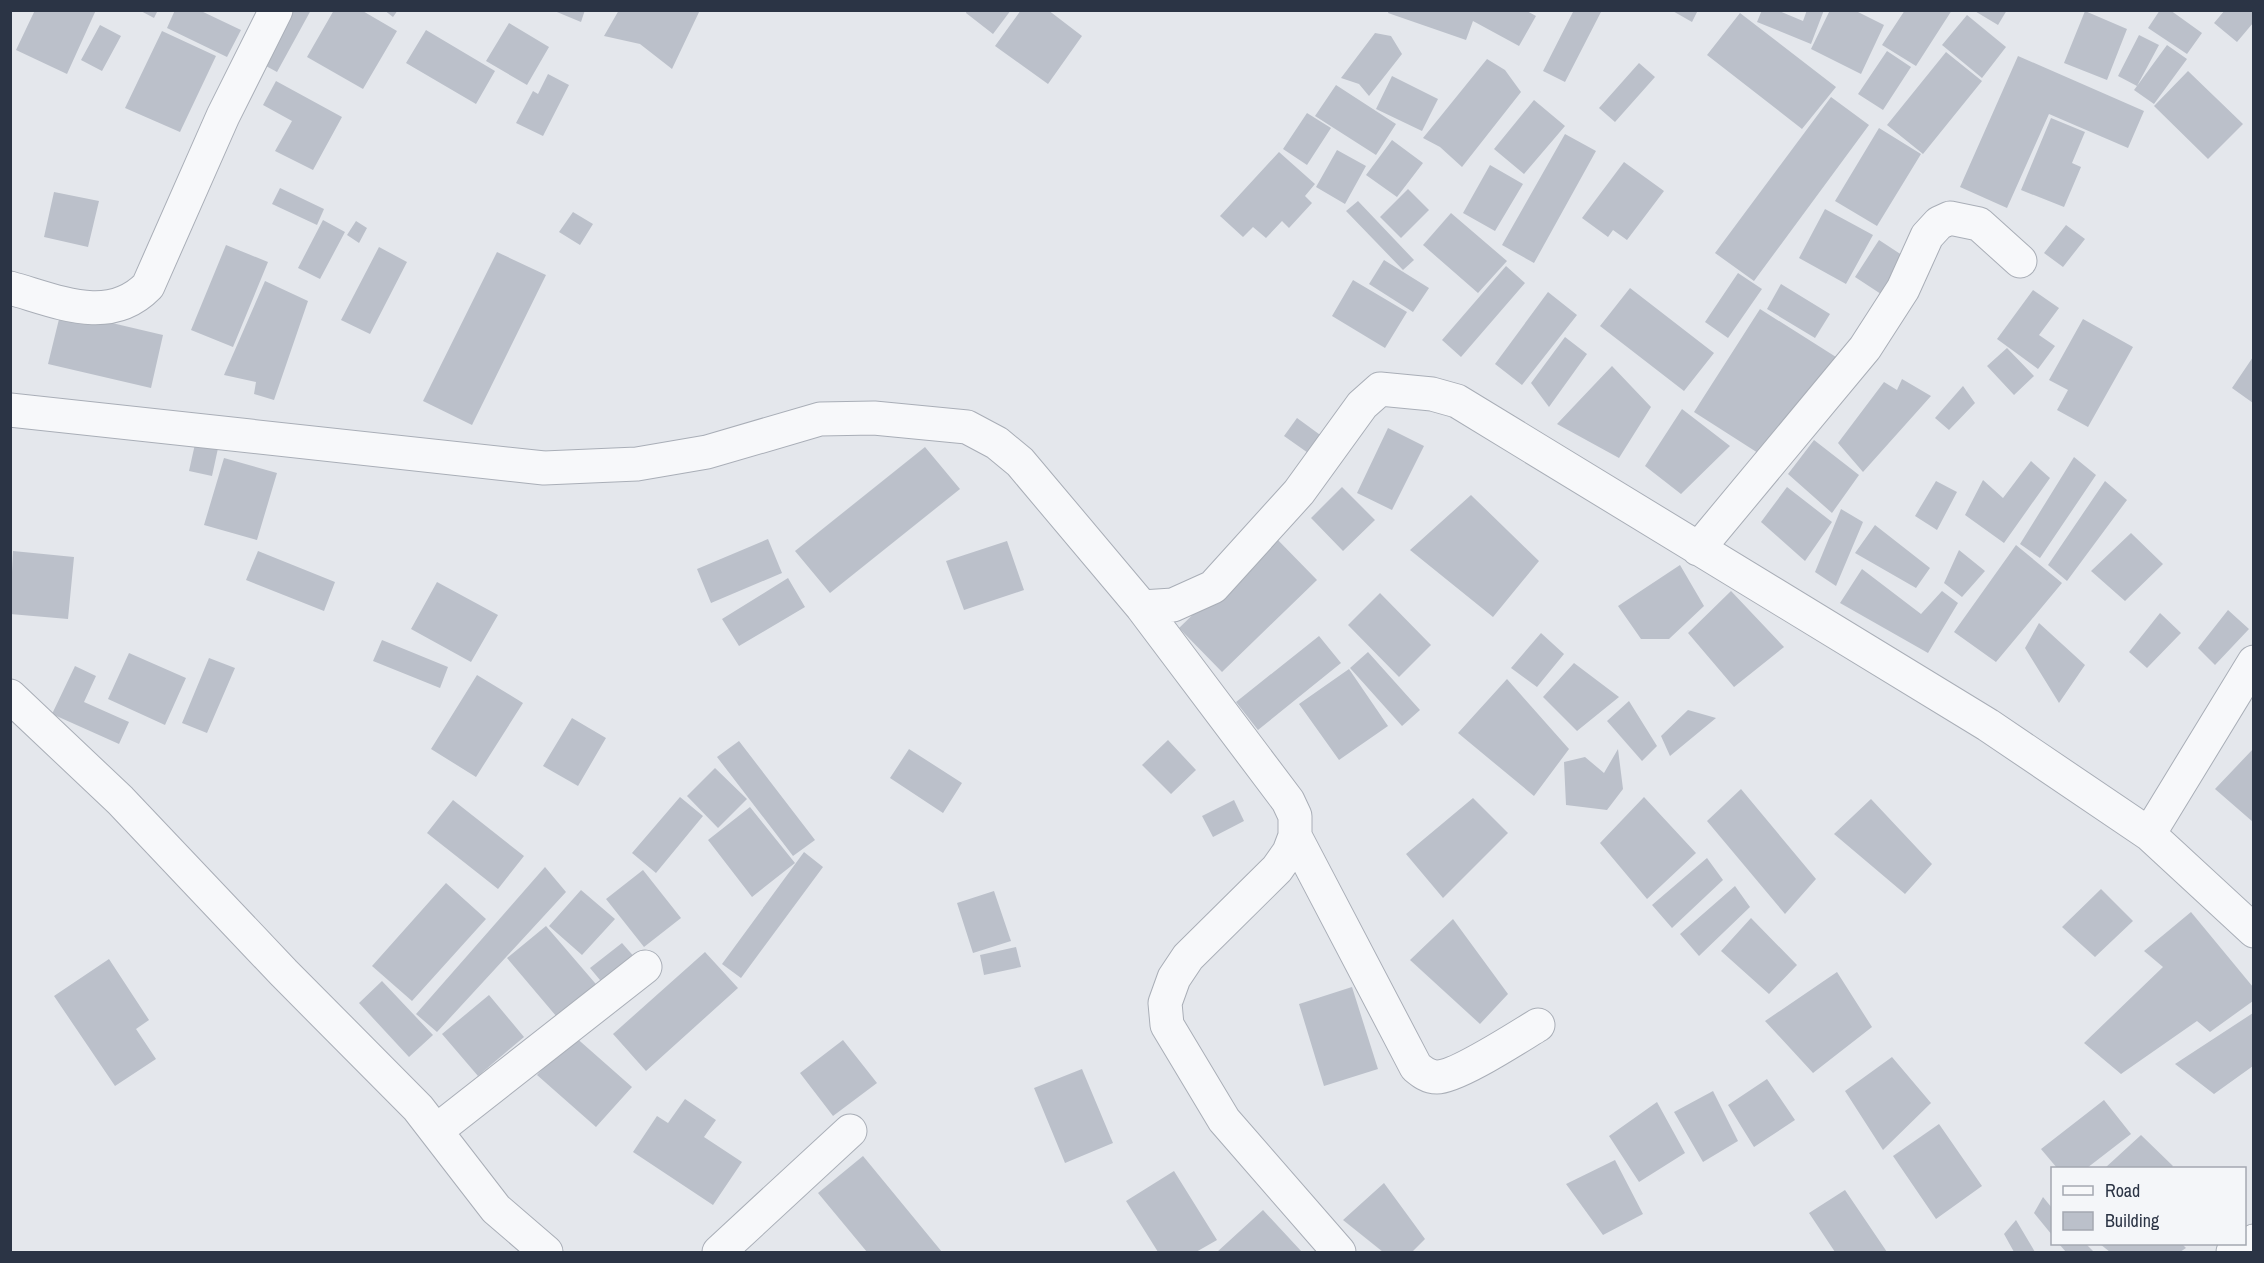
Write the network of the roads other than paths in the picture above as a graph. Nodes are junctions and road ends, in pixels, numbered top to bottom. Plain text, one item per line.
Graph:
1 (276, 10) edge
2 (2020, 261) dead end
3 (10, 288) edge
4 (10, 410) edge
5 (1698, 549) junction
6 (1142, 607) junction
7 (2253, 662) edge
8 (10, 696) edge
9 (2149, 834) junction
10 (1295, 836) junction
11 (2253, 930) edge
12 (645, 967) dead end
13 (1538, 1025) dead end
14 (436, 1131) junction
15 (850, 1131) dead end
16 (546, 1252) edge
17 (719, 1252) edge
18 (1339, 1252) edge

1 - 3 street
2 - 5 street
4 - 6 street
5 - 6 street
5 - 9 street
6 - 10 street
7 - 9 street
8 - 14 street
9 - 11 street
10 - 13 street
10 - 18 street
12 - 14 street
14 - 16 street
15 - 17 street

